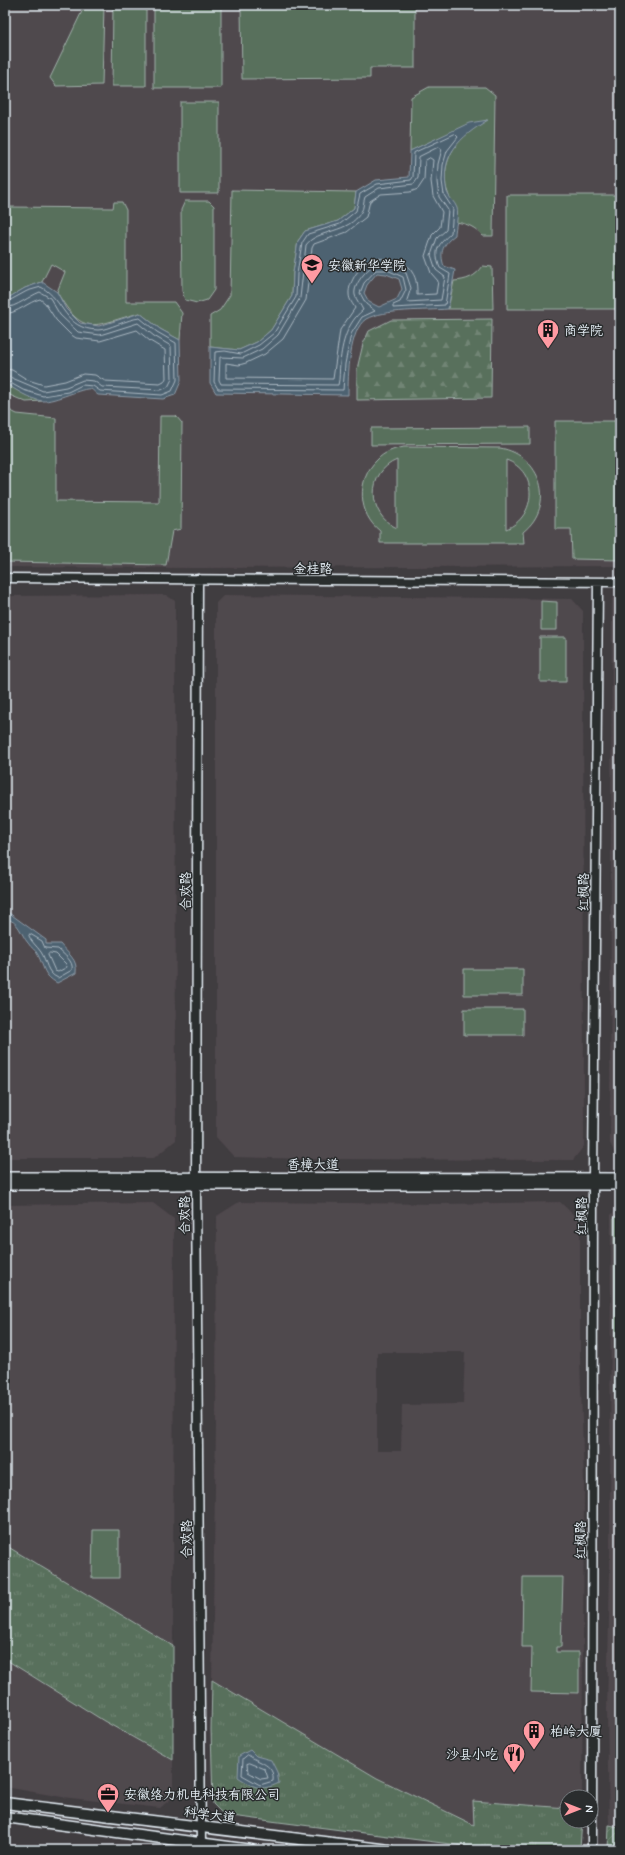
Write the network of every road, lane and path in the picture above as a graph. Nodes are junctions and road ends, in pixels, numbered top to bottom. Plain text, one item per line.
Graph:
1 (5, 578) edge
2 (198, 579) junction
3 (598, 582) junction
4 (620, 582) edge
5 (5, 1177) edge
6 (620, 1178) edge
7 (196, 1181) junction
8 (593, 1182) junction
9 (5, 1185) edge
10 (620, 1186) edge
11 (5, 1803) edge
12 (5, 1817) edge
13 (200, 1826) junction
14 (201, 1847) edge
15 (250, 1850) edge
16 (388, 1850) edge
17 (592, 1850) edge

1 - 2 street, 金桂路
2 - 3 street, 金桂路
2 - 7 street, 合欢路
3 - 4 street, 金桂路
3 - 8 street, 红枫路
5 - 7 main road, 香樟大道
6 - 8 main road, 香樟大道
7 - 8 main road, 香樟大道
7 - 9 main road, 香樟大道
7 - 13 street, 合欢路
8 - 10 main road, 香樟大道
8 - 17 street, 红枫路
11 - 13 main road, 科学大道
12 - 14 main road
13 - 14 street, 合欢路
13 - 16 main road, 科学大道
14 - 15 main road

